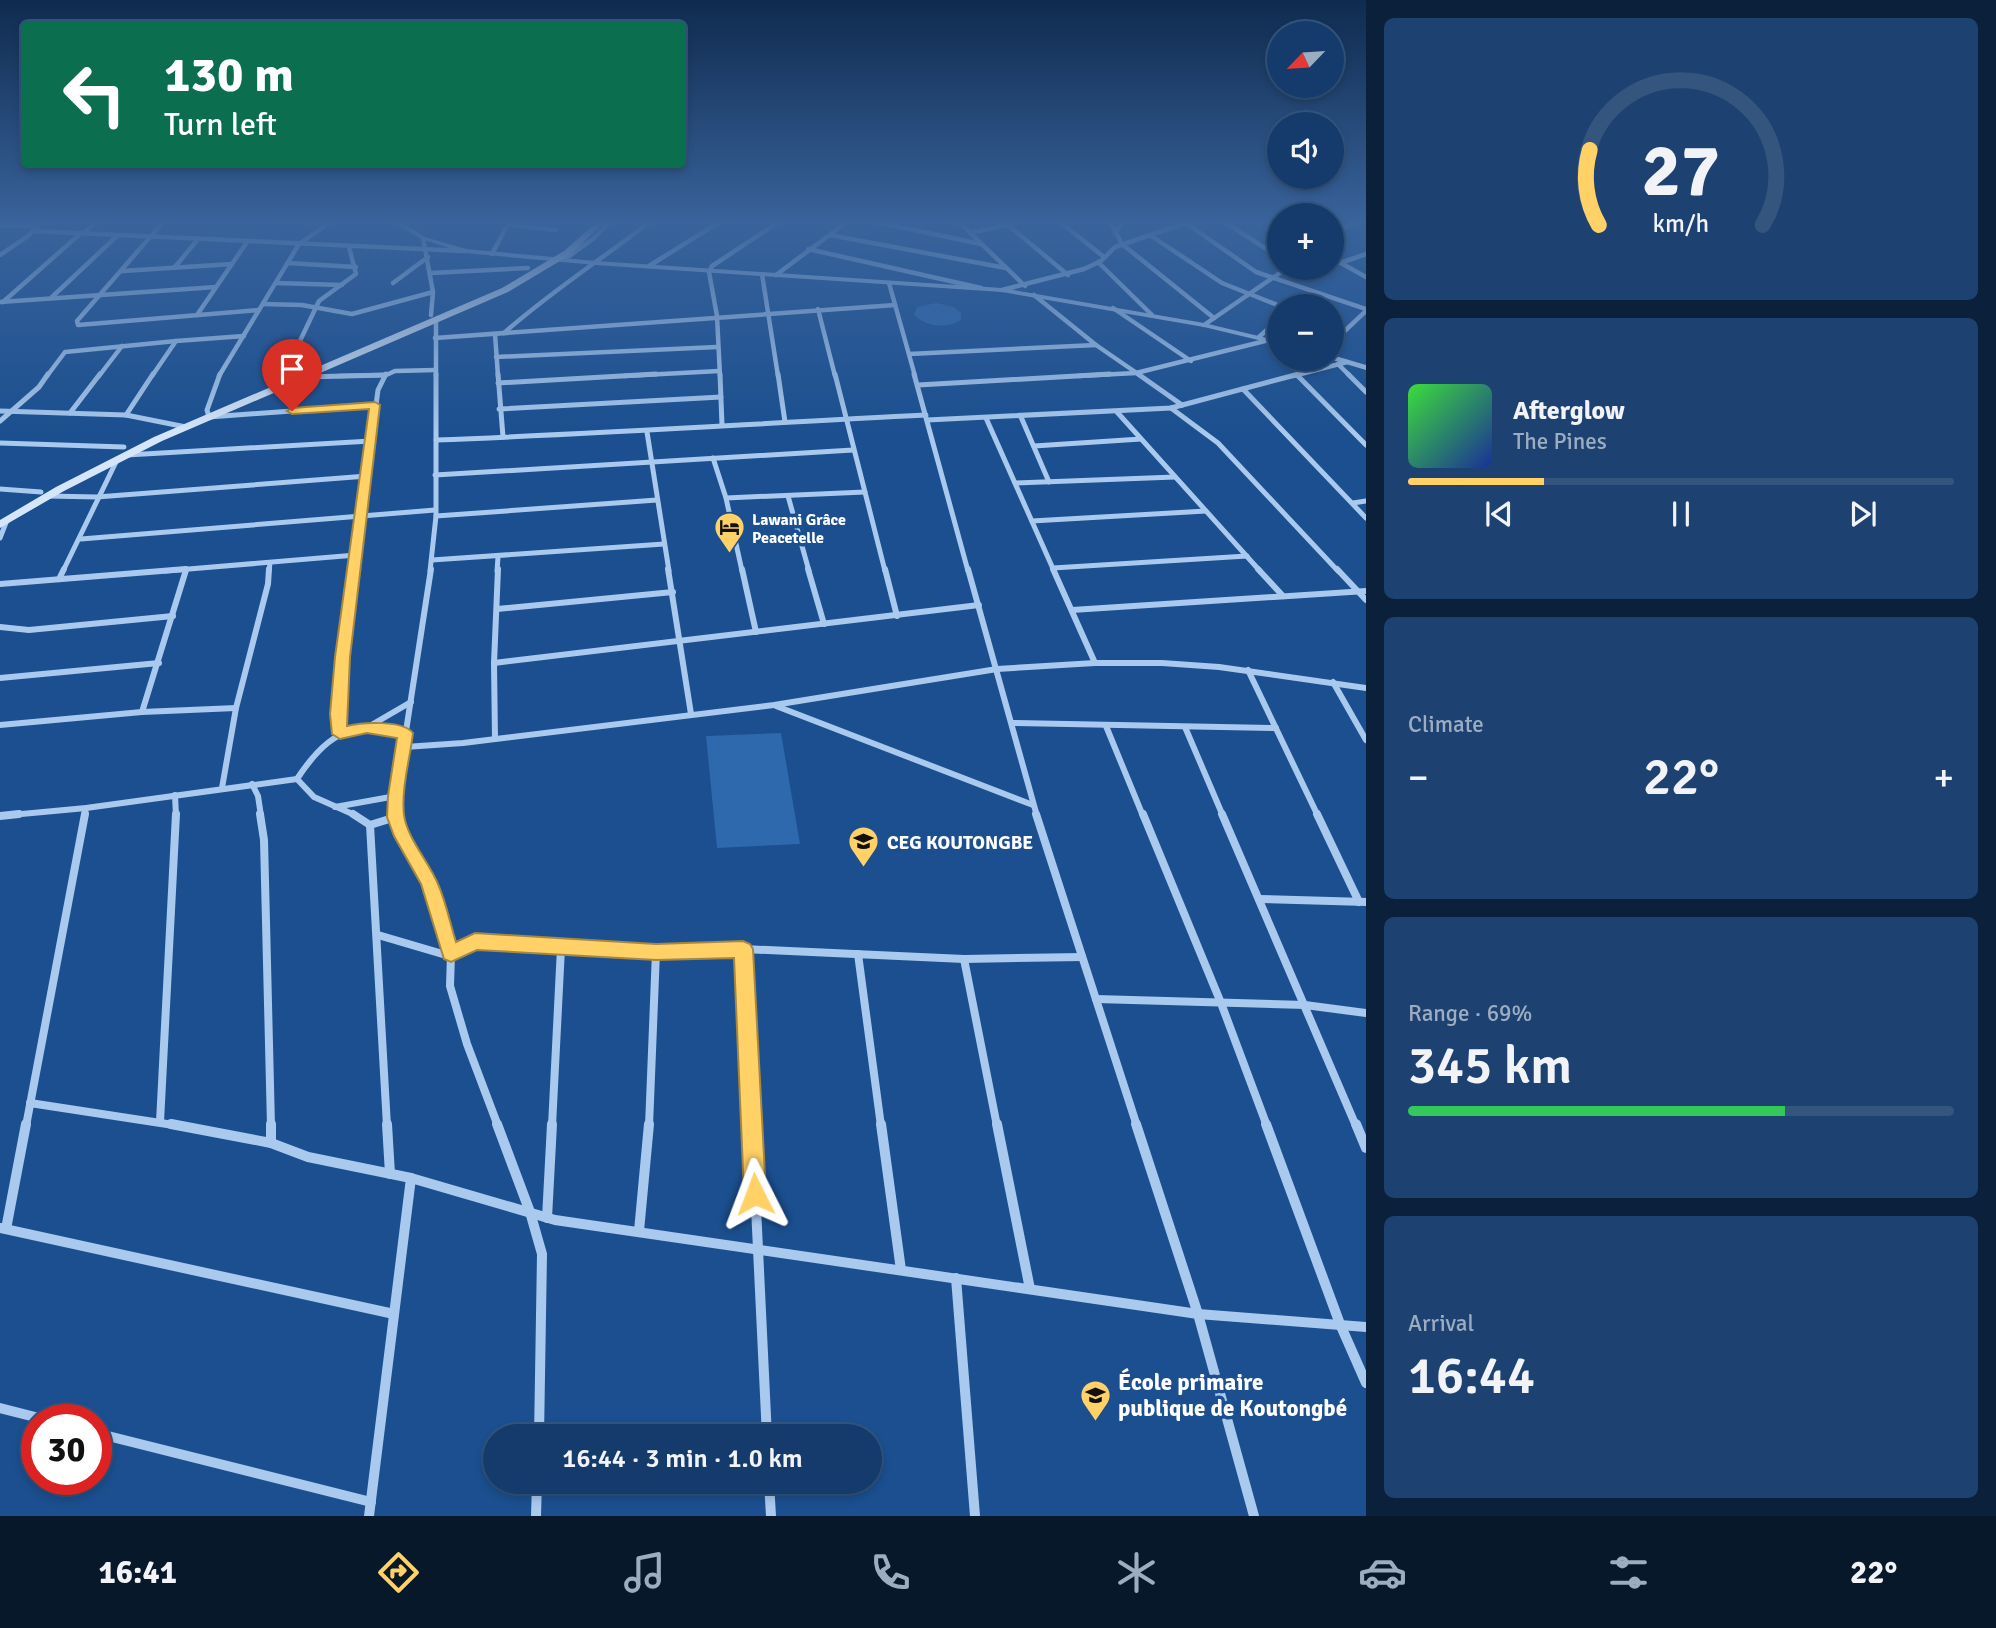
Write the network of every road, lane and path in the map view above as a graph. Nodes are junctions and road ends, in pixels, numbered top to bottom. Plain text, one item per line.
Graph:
1 (58, 292) edge
2 (127, 292) edge
3 (213, 292) edge
4 (271, 292) edge
5 (334, 292) edge
6 (433, 292) joint
7 (486, 292) edge
8 (501, 292) edge
9 (552, 292) edge
10 (713, 292) edge
11 (765, 292) edge
12 (891, 292) edge
13 (1013, 292) edge
14 (1128, 292) edge
15 (1181, 292) edge
16 (1240, 292) edge
17 (1252, 292) edge
18 (1312, 292) edge
19 (103, 293) junction
20 (1034, 295) junction
21 (1247, 295) junction
22 (52, 297) junction
23 (1267, 302) edge
24 (1, 303) edge
25 (263, 304) junction
26 (895, 304) junction
27 (315, 307) junction
28 (1113, 308) junction
29 (818, 309) junction
30 (259, 310) junction
31 (1366, 310) edge
32 (769, 312) junction
33 (197, 315) junction
34 (1152, 315) junction
35 (717, 316) junction
36 (433, 318) junction
37 (1214, 318) junction
38 (1204, 325) junction
39 (1267, 330) edge
40 (1344, 331) edge
41 (504, 333) junction
42 (495, 334) junction
43 (244, 335) junction
44 (1259, 337) junction
45 (435, 338) junction
46 (1267, 339) edge
47 (176, 341) junction
48 (1267, 341) edge
49 (1096, 345) junction
50 (122, 346) junction
51 (717, 346) junction
52 (909, 354) junction
53 (496, 357) junction
54 (1191, 361) junction
55 (1344, 362) edge
56 (1344, 367) edge
57 (1366, 368) edge
58 (435, 370) junction
59 (719, 371) junction
60 (1309, 371) edge
61 (1136, 373) junction
62 (298, 375) junction
63 (384, 375) junction
64 (1297, 375) junction
65 (498, 383) junction
66 (918, 385) junction
67 (1243, 389) junction
68 (1366, 392) edge
69 (721, 397) junction
70 (375, 405) junction
71 (1182, 405) junction
72 (1171, 408) junction
73 (499, 409) junction
74 (0, 411) edge
75 (10, 411) junction
76 (1117, 412) junction
77 (70, 413) junction
78 (208, 413) junction
79 (126, 415) junction
80 (1021, 416) junction
81 (927, 418) junction
82 (986, 418) junction
83 (848, 419) junction
84 (0, 421) edge
85 (785, 422) junction
86 (174, 424) junction
87 (722, 425) junction
88 (186, 427) junction
89 (646, 432) junction
90 (503, 437) junction
91 (1141, 439) junction
92 (436, 440) junction
93 (371, 441) junction
94 (0, 443) edge
95 (1366, 445) edge
96 (1034, 446) junction
97 (853, 450) junction
98 (122, 454) junction
99 (713, 458) junction
100 (652, 462) junction
101 (435, 475) junction
102 (367, 476) junction
103 (1175, 477) junction
104 (1049, 482) junction
105 (1015, 483) junction
106 (0, 489) edge
107 (865, 492) junction
108 (45, 494) junction
109 (97, 496) junction
110 (788, 496) junction
111 (726, 498) junction
112 (657, 500) junction
113 (1366, 501) edge
114 (1353, 503) junction
115 (1206, 511) junction
116 (435, 513) junction
117 (363, 516) junction
118 (1366, 518) edge
119 (2, 519) edge
120 (1032, 521) junction
121 (0, 538) edge
122 (81, 539) junction
123 (664, 544) junction
124 (356, 555) junction
125 (1247, 556) junction
126 (498, 557) junction
127 (432, 560) junction
128 (270, 563) junction
129 (1053, 568) junction
130 (186, 570) junction
131 (60, 579) junction
132 (0, 584) edge
133 (1358, 591) junction
134 (1366, 591) edge
135 (673, 592) junction
136 (1283, 596) junction
137 (1366, 600) edge
138 (979, 605) junction
139 (497, 609) junction
140 (1072, 610) junction
141 (897, 615) junction
142 (173, 616) junction
143 (824, 624) junction
144 (0, 627) edge
145 (756, 632) junction
146 (682, 642) junction
147 (159, 663) junction
148 (494, 663) junction
149 (1095, 663) junction
150 (997, 669) junction
151 (1248, 670) junction
152 (0, 678) edge
153 (1333, 682) junction
154 (1366, 688) edge
155 (411, 702) junction
156 (774, 705) junction
157 (236, 708) junction
158 (142, 712) junction
159 (691, 714) junction
160 (1012, 723) junction
161 (0, 725) edge
162 (1106, 726) junction
163 (367, 727) junction
164 (1185, 727) junction
165 (1276, 728) junction
166 (406, 733) junction
167 (340, 734) junction
168 (495, 739) junction
169 (1366, 740) edge
170 (405, 747) junction
171 (297, 779) junction
172 (252, 784) junction
173 (222, 788) junction
174 (175, 795) junction
175 (396, 796) junction
176 (1033, 805) junction
177 (332, 807) junction
178 (86, 808) junction
179 (0, 816) edge
180 (396, 817) junction
181 (370, 825) junction
182 (1259, 899) junction
183 (1363, 902) edge
184 (378, 935) junction
185 (561, 948) junction
186 (743, 949) junction
187 (656, 952) junction
188 (451, 954) junction
189 (858, 954) junction
190 (1082, 957) junction
191 (964, 960) junction
192 (1096, 999) junction
193 (1220, 1003) junction
194 (1305, 1005) junction
195 (1366, 1013) edge
196 (30, 1103) junction
197 (160, 1122) junction
198 (271, 1143) junction
199 (1366, 1147) edge
200 (390, 1174) junction
201 (411, 1178) junction
202 (530, 1212) junction
203 (547, 1218) junction
204 (3, 1228) edge
205 (639, 1231) junction
206 (758, 1248) junction
207 (901, 1270) junction
208 (956, 1278) junction
209 (1030, 1289) junction
210 (394, 1314) junction
211 (1198, 1314) junction
212 (1340, 1324) junction
213 (1366, 1327) edge
214 (1366, 1383) edge
215 (0, 1408) edge
216 (21, 1413) edge
217 (539, 1424) edge
218 (766, 1424) edge
219 (112, 1437) edge
220 (537, 1494) edge
221 (770, 1494) edge
222 (371, 1502) junction
223 (369, 1516) edge
224 (536, 1516) edge
225 (771, 1516) edge
226 (975, 1516) edge
227 (1254, 1516) edge

1 - 22 street
2 - 19 street
3 - 33 street
4 - 25 street
5 - 27 street
6 - 27 street
6 - 36 street
7 - 36 main road
8 - 36 main road
9 - 41 street
10 - 35 street
11 - 32 street
12 - 26 street
13 - 20 street
14 - 34 street
15 - 37 street
16 - 21 street
17 - 21 street
18 - 31 street
19 - 22 street
19 - 33 street
20 - 28 street
20 - 49 street
21 - 23 street
21 - 37 street
22 - 24 street
25 - 27 street
25 - 30 street
26 - 29 street
26 - 52 street
27 - 62 street
28 - 34 street
28 - 54 street
29 - 32 street
29 - 83 street
30 - 33 street
30 - 43 street
31 - 40 street
32 - 35 street
32 - 85 street
34 - 38 street
35 - 41 street
35 - 51 street
36 - 45 street
36 - 62 main road
37 - 38 street
38 - 44 street
39 - 44 street
41 - 42 street
42 - 45 street
42 - 53 street
43 - 47 street
43 - 78 street
44 - 46 street
45 - 58 street
47 - 50 street
47 - 79 street
48 - 54 street
49 - 52 street
49 - 61 street
50 - 75 street
50 - 77 street
51 - 53 street
51 - 59 street
52 - 66 street
53 - 65 street
54 - 61 street
55 - 57 street
56 - 68 street
58 - 63 street
58 - 92 street
59 - 65 street
59 - 69 street
60 - 64 street
61 - 66 street
61 - 71 street
62 - 63 street
62 - 78 main road
63 - 70 street
64 - 67 street
64 - 95 street
65 - 73 street
66 - 81 street
67 - 71 street
67 - 114 street
69 - 73 street
69 - 87 street
70 - 78 street
70 - 93 street
71 - 72 street
72 - 76 street
72 - 133 street
73 - 90 street
74 - 75 street
75 - 77 street
75 - 84 street
76 - 80 street
76 - 91 street
77 - 79 street
78 - 86 main road
78 - 88 main road
79 - 86 street
80 - 82 street
80 - 96 street
81 - 82 street
81 - 83 street
81 - 138 street
82 - 105 street
83 - 85 street
83 - 97 street
85 - 87 street
86 - 88 street
86 - 98 main road
87 - 89 street
88 - 98 main road
89 - 90 street
89 - 100 street
90 - 92 street
91 - 96 street
91 - 103 street
92 - 101 street
93 - 98 street
93 - 102 street
94 - 98 street
96 - 104 street
97 - 99 street
97 - 107 street
98 - 108 main road
98 - 109 street
99 - 100 street
99 - 111 street
100 - 101 street
100 - 112 street
101 - 116 street
102 - 109 street
102 - 117 street
103 - 104 street
103 - 115 street
104 - 105 street
105 - 120 street
106 - 108 street
107 - 110 street
107 - 141 street
108 - 109 street
108 - 119 main road
109 - 122 street
110 - 111 street
110 - 143 street
111 - 145 street
112 - 116 street
112 - 123 street
113 - 114 street
114 - 118 street
115 - 120 street
115 - 125 street
116 - 117 street
116 - 127 street
117 - 122 street
117 - 124 street
119 - 121 street
120 - 129 street
122 - 131 street
123 - 126 street
123 - 135 street
124 - 128 street
124 - 167 street
125 - 129 street
125 - 136 street
126 - 127 street
126 - 139 street
127 - 155 street
128 - 130 street
128 - 157 street
129 - 140 street
130 - 131 street
130 - 142 street
131 - 132 street
133 - 134 street
133 - 136 street
133 - 137 street
135 - 139 street
135 - 146 street
136 - 140 street
138 - 141 street
138 - 150 street
139 - 148 street
140 - 149 street
141 - 143 street
142 - 144 street
142 - 147 street
143 - 145 street
145 - 146 street
146 - 148 street
146 - 159 street
147 - 152 street
147 - 158 street
148 - 168 street
149 - 150 street
149 - 151 street
150 - 156 street
150 - 160 street
151 - 153 street
151 - 165 street
153 - 154 street
153 - 169 street
155 - 163 street
155 - 166 street
156 - 159 street
156 - 176 street
157 - 158 street
157 - 173 street
158 - 161 street
159 - 168 street
160 - 162 street
160 - 176 street
162 - 164 street
162 - 193 street
163 - 166 street
163 - 167 street
164 - 165 street
164 - 182 street
165 - 183 street
166 - 170 street
167 - 171 street
168 - 170 street
170 - 175 street
171 - 172 street
171 - 177 street
172 - 173 street
172 - 198 street
173 - 174 street
174 - 178 street
174 - 197 street
175 - 177 street
175 - 180 street
176 - 190 street
177 - 181 street
178 - 179 street
178 - 196 street
180 - 181 street
180 - 188 street
181 - 184 street
182 - 183 street
182 - 194 street
184 - 188 street
184 - 200 street
185 - 187 street
185 - 188 street
185 - 203 street
186 - 187 street
186 - 189 street
186 - 206 street
187 - 205 street
188 - 202 street
189 - 191 street
189 - 207 street
190 - 191 street
190 - 192 street
191 - 209 street
192 - 193 street
192 - 211 street
193 - 194 street
193 - 212 street
194 - 195 street
194 - 199 street
196 - 197 street
196 - 204 street
197 - 198 street
198 - 200 street
200 - 201 street
201 - 202 street
201 - 210 street
202 - 203 street
202 - 217 street
203 - 205 street
204 - 210 street
205 - 206 street
206 - 207 street
206 - 218 street
207 - 208 street
208 - 209 street
208 - 226 street
209 - 211 street
210 - 222 street
211 - 212 street
211 - 227 street
212 - 213 street
212 - 214 street
215 - 216 street
219 - 222 street
220 - 224 street
221 - 225 street
222 - 223 street

